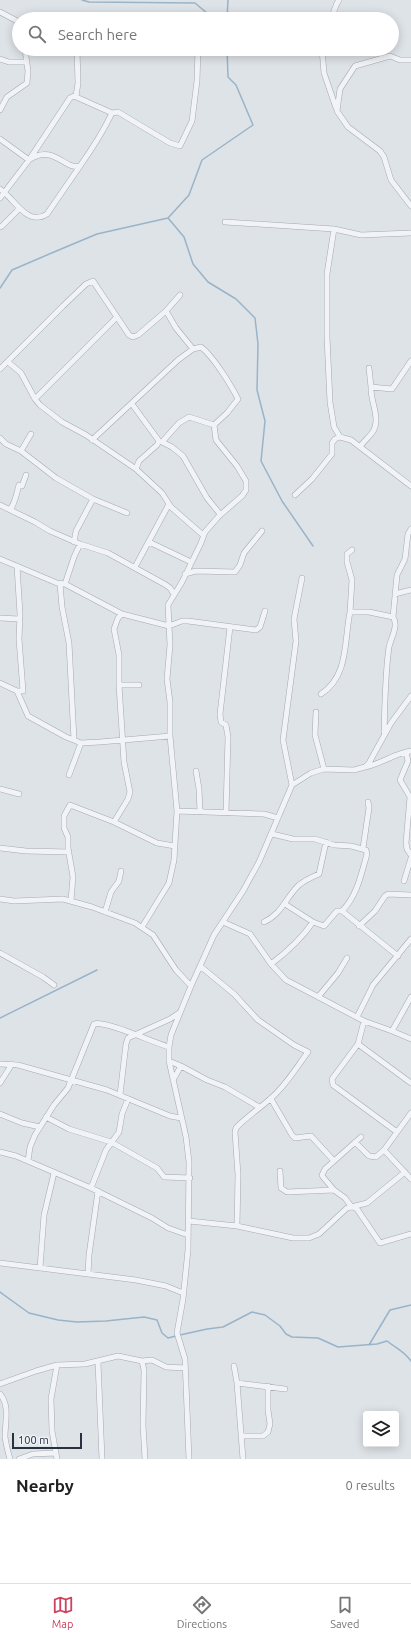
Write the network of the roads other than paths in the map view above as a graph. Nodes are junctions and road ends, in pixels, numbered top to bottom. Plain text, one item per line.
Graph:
1 (340, 0) edge
2 (0, 12) edge
3 (333, 12) edge
4 (12, 18) edge
5 (26, 56) edge
6 (77, 56) edge
7 (198, 56) edge
8 (321, 56) edge
9 (0, 59) edge
10 (411, 60) edge
11 (26, 62) junction
12 (76, 96) junction
13 (0, 110) edge
14 (337, 111) junction
15 (112, 113) junction
16 (0, 139) edge
17 (29, 160) junction
18 (80, 166) junction
19 (2, 191) edge
20 (0, 198) edge
21 (411, 206) edge
22 (19, 209) junction
23 (225, 222) dead end
24 (0, 227) edge
25 (334, 229) junction
26 (411, 233) edge
27 (180, 295) dead end
28 (166, 311) junction
29 (117, 317) junction
30 (193, 349) junction
31 (411, 361) edge
32 (8, 362) junction
33 (369, 368) dead end
34 (0, 369) edge
35 (371, 387) junction
36 (35, 399) junction
37 (132, 404) junction
38 (214, 426) junction
39 (32, 434) dead end
40 (0, 438) edge
41 (340, 438) junction
42 (92, 440) junction
43 (160, 442) junction
44 (360, 447) junction
45 (21, 451) junction
46 (136, 469) junction
47 (26, 475) dead end
48 (411, 486) edge
49 (295, 495) dead end
50 (93, 499) junction
51 (169, 504) junction
52 (0, 505) edge
53 (10, 510) junction
54 (127, 513) dead end
55 (220, 514) junction
56 (411, 529) edge
57 (262, 531) dead end
58 (204, 535) junction
59 (74, 542) junction
60 (149, 542) junction
61 (80, 544) junction
62 (352, 550) dead end
63 (0, 559) edge
64 (191, 562) junction
65 (17, 566) junction
66 (135, 567) junction
67 (185, 574) junction
68 (302, 578) dead end
69 (62, 584) junction
70 (411, 590) edge
71 (174, 594) junction
72 (395, 594) junction
73 (264, 611) dead end
74 (350, 612) junction
75 (122, 614) junction
76 (0, 618) edge
77 (393, 618) junction
78 (19, 619) junction
79 (169, 626) junction
80 (230, 626) junction
81 (0, 683) edge
82 (119, 685) junction
83 (139, 685) dead end
84 (17, 691) junction
85 (23, 691) junction
86 (321, 694) dead end
87 (411, 696) edge
88 (23, 707) junction
89 (316, 712) dead end
90 (384, 734) junction
91 (170, 736) junction
92 (74, 740) junction
93 (123, 740) junction
94 (81, 743) junction
95 (408, 751) edge
96 (365, 767) junction
97 (324, 769) junction
98 (196, 771) dead end
99 (69, 775) dead end
100 (292, 785) junction
101 (0, 789) edge
102 (19, 794) dead end
103 (368, 802) dead end
104 (177, 811) junction
105 (200, 812) junction
106 (226, 813) junction
107 (278, 818) junction
108 (114, 822) junction
109 (272, 834) junction
110 (326, 842) junction
111 (175, 846) junction
112 (0, 848) edge
113 (362, 848) junction
114 (69, 852) junction
115 (411, 854) edge
116 (411, 858) edge
117 (121, 871) dead end
118 (404, 881) dead end
119 (411, 895) edge
120 (0, 899) edge
121 (71, 900) junction
122 (285, 904) junction
123 (342, 911) junction
124 (105, 912) junction
125 (223, 922) junction
126 (264, 922) dead end
127 (313, 922) junction
128 (359, 926) junction
129 (142, 928) junction
130 (411, 939) edge
131 (0, 953) edge
132 (398, 956) junction
133 (347, 958) dead end
134 (271, 964) junction
135 (200, 966) junction
136 (54, 985) dead end
137 (191, 986) junction
138 (318, 997) junction
139 (411, 997) edge
140 (179, 1013) junction
141 (357, 1017) junction
142 (364, 1022) junction
143 (392, 1030) junction
144 (134, 1034) junction
145 (411, 1039) edge
146 (358, 1044) junction
147 (169, 1047) junction
148 (169, 1060) junction
149 (0, 1064) edge
150 (12, 1064) junction
151 (181, 1066) junction
152 (173, 1080) junction
153 (71, 1081) junction
154 (0, 1083) edge
155 (411, 1083) edge
156 (120, 1095) junction
157 (128, 1099) junction
158 (271, 1099) junction
159 (259, 1107) junction
160 (0, 1114) edge
161 (411, 1115) edge
162 (46, 1117) junction
163 (181, 1118) junction
164 (40, 1127) junction
165 (398, 1132) junction
166 (361, 1138) dead end
167 (111, 1142) junction
168 (355, 1142) junction
169 (384, 1150) junction
170 (0, 1152) edge
171 (28, 1161) junction
172 (334, 1161) junction
173 (280, 1171) dead end
174 (405, 1172) junction
175 (54, 1173) junction
176 (190, 1178) junction
177 (411, 1180) edge
178 (91, 1188) junction
179 (334, 1190) junction
180 (98, 1191) junction
181 (351, 1206) junction
182 (189, 1221) junction
183 (237, 1226) junction
184 (188, 1234) junction
185 (411, 1234) edge
186 (0, 1263) edge
187 (40, 1268) junction
188 (88, 1274) junction
189 (183, 1293) junction
190 (142, 1361) junction
191 (98, 1362) junction
192 (57, 1365) junction
193 (234, 1366) dead end
194 (185, 1368) junction
195 (237, 1383) junction
196 (0, 1384) edge
197 (268, 1386) junction
198 (285, 1389) dead end
199 (0, 1394) edge
200 (242, 1436) junction
201 (56, 1453) junction
202 (10, 1459) edge
203 (19, 1459) edge
204 (57, 1459) edge
205 (102, 1459) edge
206 (144, 1459) edge
207 (189, 1459) edge
208 (243, 1459) edge

1 - 3 street
2 - 4 street
5 - 11 street
6 - 12 street
7 - 15 street
8 - 14 street
9 - 11 street
10 - 14 street
11 - 13 street
12 - 15 street
12 - 17 street
14 - 21 street
15 - 18 street
16 - 17 street
17 - 18 street
17 - 19 street
18 - 22 street
19 - 20 street
19 - 22 street
22 - 24 street
23 - 25 street
25 - 26 street
25 - 41 street
27 - 28 street
28 - 29 street
28 - 30 street
29 - 32 street
29 - 36 street
30 - 37 street
30 - 38 street
31 - 35 street
32 - 34 street
32 - 36 street
33 - 35 street
35 - 44 street
36 - 42 street
37 - 42 street
37 - 43 street
38 - 43 street
38 - 55 street
39 - 45 street
40 - 45 street
41 - 44 street
41 - 49 street
42 - 46 street
43 - 46 street
43 - 55 street
44 - 48 street
45 - 50 street
46 - 51 street
47 - 53 street
50 - 54 street
50 - 59 street
51 - 58 street
51 - 60 street
52 - 53 street
53 - 59 street
55 - 58 street
56 - 72 street
57 - 67 street
58 - 64 street
59 - 61 street
60 - 64 street
60 - 66 street
61 - 66 street
61 - 69 street
62 - 74 street
63 - 65 street
64 - 67 street
65 - 69 street
65 - 78 street
66 - 71 street
67 - 71 street
68 - 100 street
69 - 75 street
69 - 92 street
70 - 72 street
71 - 79 street
72 - 77 street
73 - 80 street
74 - 77 street
74 - 86 street
75 - 79 street
75 - 82 street
76 - 78 street
77 - 90 street
78 - 85 street
79 - 80 street
79 - 91 street
80 - 106 street
81 - 84 street
82 - 83 street
82 - 93 street
84 - 85 street
84 - 88 street
85 - 88 street
87 - 90 street
88 - 92 street
89 - 97 street
90 - 96 street
91 - 93 street
91 - 104 street
92 - 94 street
93 - 94 street
93 - 108 street
94 - 99 street
95 - 96 street
95 - 115 street
96 - 97 street
97 - 100 street
98 - 105 street
100 - 107 street
101 - 102 street
103 - 113 street
104 - 105 street
104 - 111 street
105 - 106 street
106 - 107 street
107 - 109 street
108 - 111 street
108 - 114 street
109 - 110 street
109 - 125 street
110 - 113 street
110 - 122 street
111 - 129 street
112 - 114 street
113 - 123 street
114 - 121 street
116 - 118 street
117 - 124 street
119 - 128 street
120 - 121 street
121 - 124 street
122 - 126 street
122 - 127 street
123 - 127 street
123 - 128 street
124 - 129 street
125 - 134 street
125 - 135 street
127 - 134 street
128 - 132 street
129 - 137 street
130 - 132 street
131 - 136 street
132 - 141 street
133 - 138 street
134 - 138 street
135 - 137 street
135 - 158 street
137 - 140 street
138 - 141 street
139 - 143 street
140 - 144 street
140 - 147 street
141 - 142 street
142 - 143 street
142 - 146 street
143 - 145 street
144 - 147 street
144 - 153 street
144 - 156 street
146 - 155 street
146 - 165 street
147 - 148 street
148 - 151 street
148 - 152 street
149 - 150 street
150 - 153 street
150 - 154 street
151 - 152 street
151 - 159 street
152 - 163 street
153 - 156 street
153 - 162 street
156 - 157 street
157 - 163 street
157 - 167 street
158 - 159 street
158 - 172 street
159 - 183 street
160 - 164 street
161 - 165 street
162 - 164 street
162 - 167 street
163 - 176 street
164 - 171 street
165 - 169 street
166 - 168 street
167 - 176 street
167 - 178 street
168 - 169 street
168 - 172 street
169 - 174 street
170 - 171 street
171 - 175 street
172 - 179 street
173 - 179 street
174 - 177 street
174 - 181 street
175 - 178 street
175 - 187 street
176 - 182 street
178 - 180 street
179 - 181 street
180 - 184 street
180 - 188 street
181 - 183 street
181 - 185 street
182 - 183 street
182 - 184 street
184 - 189 street
186 - 187 street
187 - 188 street
188 - 189 street
189 - 194 street
190 - 191 street
190 - 194 street
190 - 206 street
191 - 192 street
191 - 205 street
192 - 196 street
192 - 201 street
193 - 195 street
194 - 207 street
195 - 197 street
195 - 200 street
197 - 198 street
197 - 200 street
199 - 202 street
200 - 208 street
201 - 203 street
201 - 204 street

